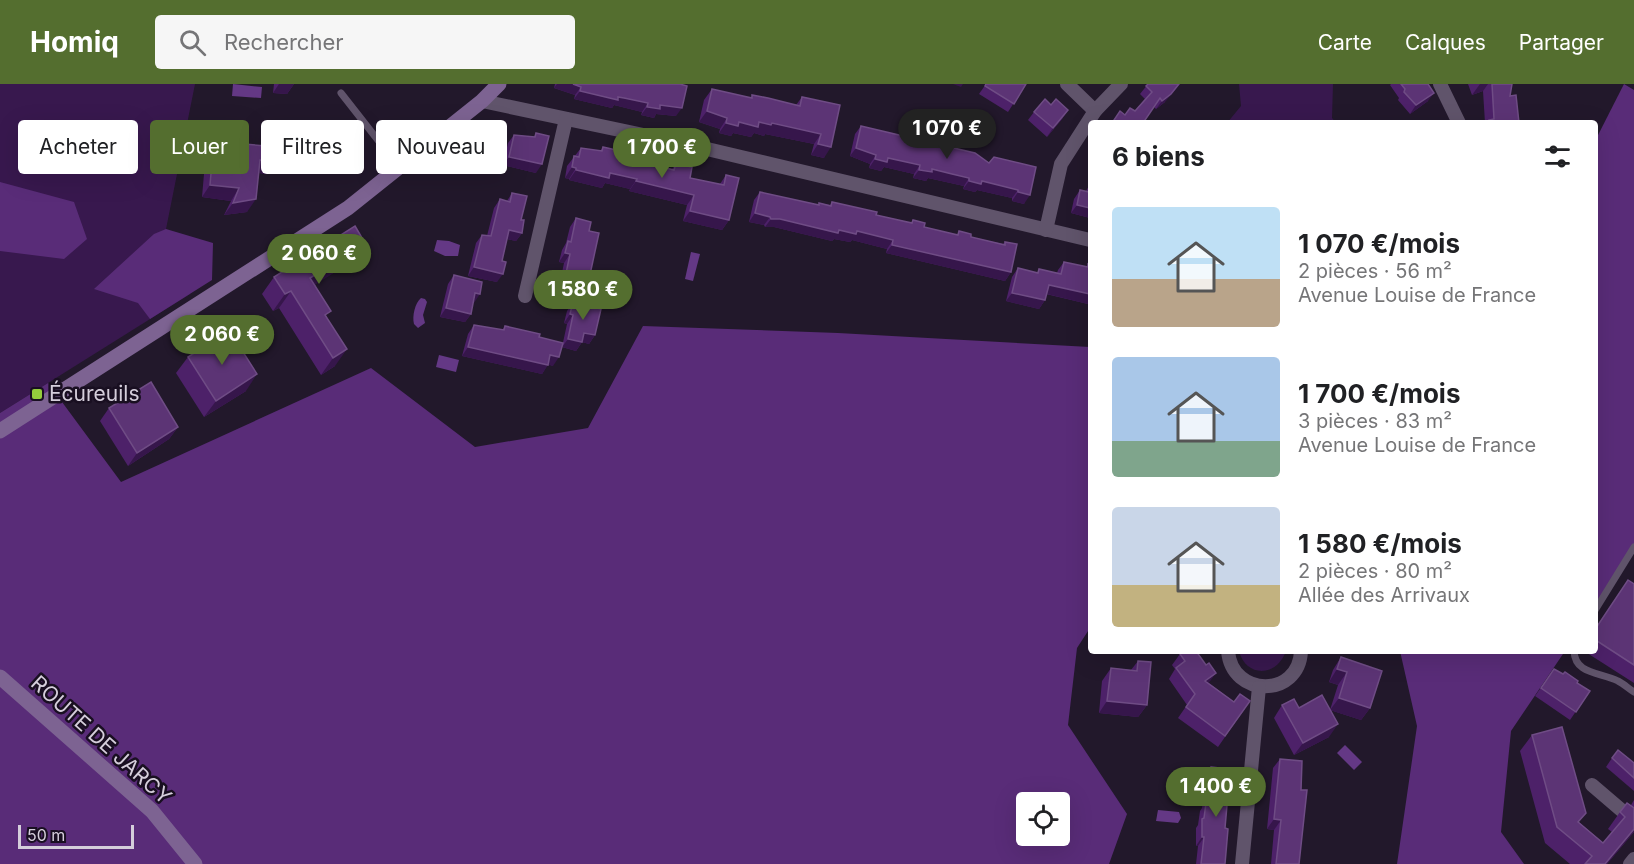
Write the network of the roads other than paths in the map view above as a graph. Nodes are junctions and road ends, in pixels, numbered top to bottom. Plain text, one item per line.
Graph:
1 (499, 84) edge
2 (1067, 84) edge
3 (1121, 84) edge
4 (1440, 84) edge
5 (341, 93) dead end
6 (482, 101) junction
7 (1095, 111) junction
8 (566, 119) junction
9 (458, 120) edge
10 (1089, 120) edge
11 (1458, 120) edge
12 (1088, 122) edge
13 (376, 138) edge
14 (390, 174) edge
15 (1046, 230) junction
16 (1088, 240) edge
17 (525, 296) dead end
18 (0, 431) edge
19 (1634, 547) edge
20 (1598, 606) edge
21 (1228, 654) edge
22 (1300, 654) edge
23 (1574, 654) edge
24 (0, 677) edge
25 (1259, 687) junction
26 (1634, 692) edge
27 (1592, 785) dead end
28 (1634, 821) edge
29 (1634, 859) edge
30 (195, 864) edge
31 (1242, 864) edge
32 (1630, 864) edge

1 - 6 street
2 - 7 street
3 - 7 street
4 - 11 street
5 - 13 lane
6 - 8 street
6 - 9 street
7 - 10 street
8 - 15 street
8 - 17 street
12 - 15 street
14 - 18 street
15 - 16 street
19 - 20 lane
21 - 25 street
22 - 25 street
23 - 26 lane
24 - 30 street, ROUTE DE JARCY
25 - 31 street
27 - 28 street
29 - 32 street

